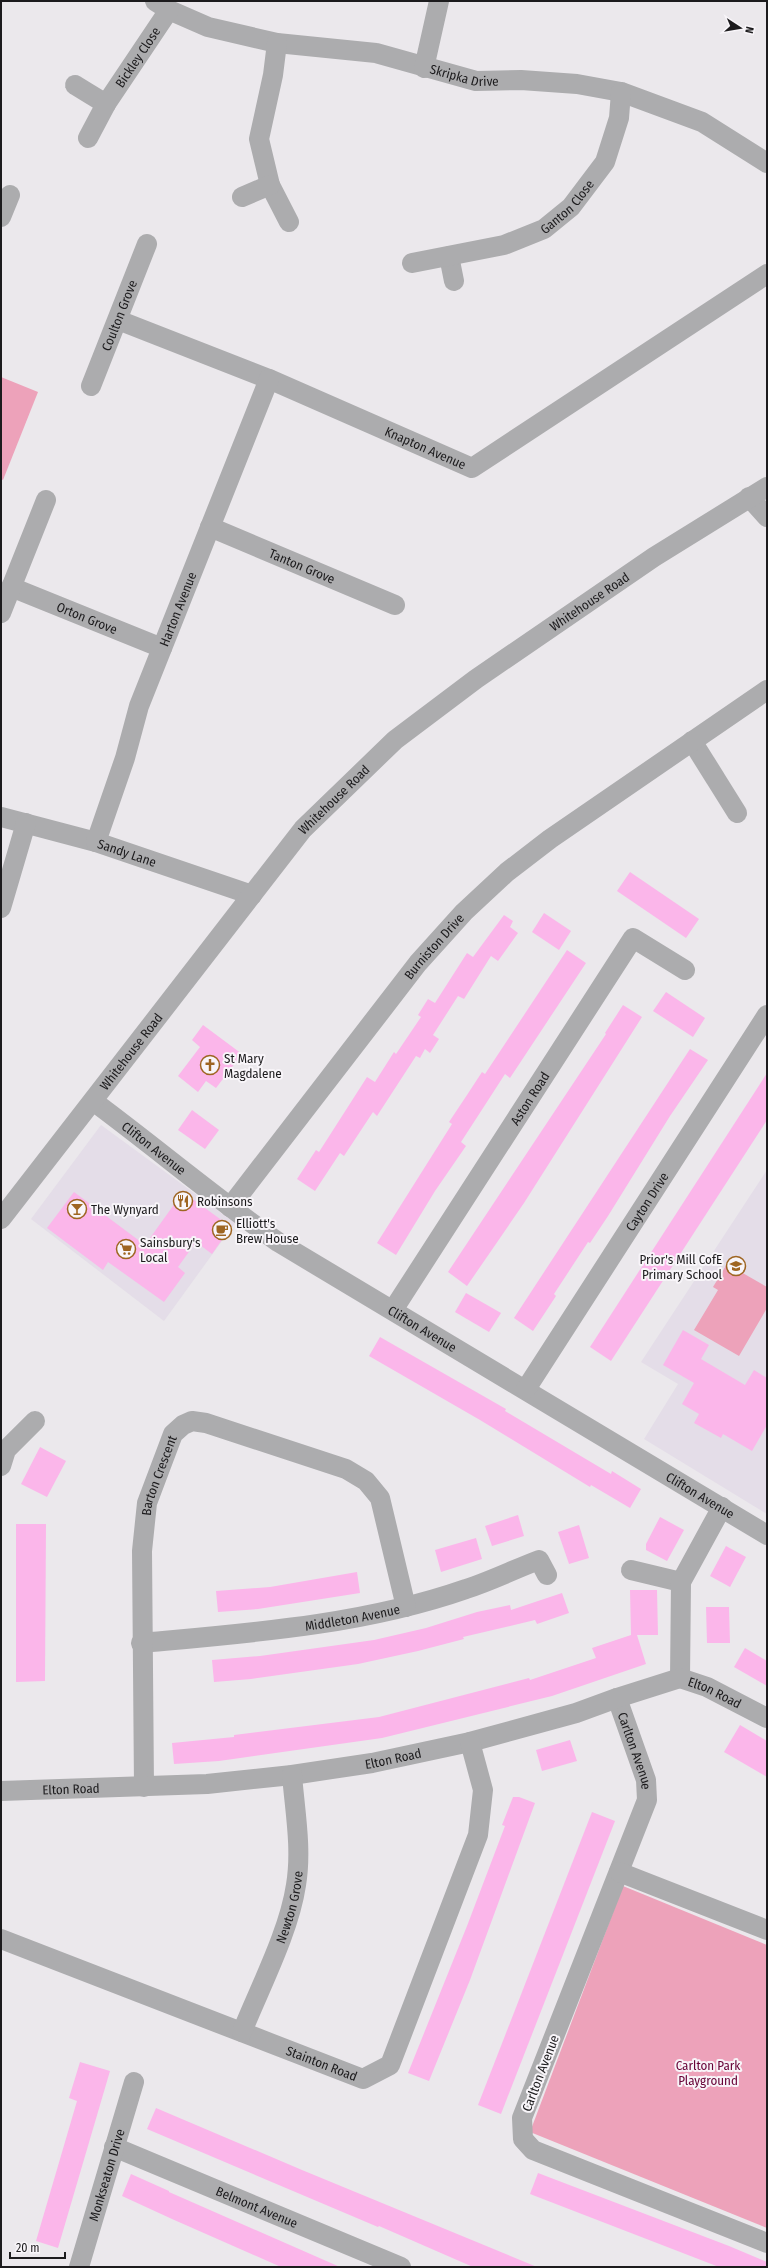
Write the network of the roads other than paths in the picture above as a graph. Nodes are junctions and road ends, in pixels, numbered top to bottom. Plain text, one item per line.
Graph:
1 (439, 1) edge
2 (162, 6) edge
3 (277, 43) junction
4 (424, 68) junction
5 (75, 85) dead end
6 (621, 92) junction
7 (106, 104) junction
8 (88, 138) dead end
9 (767, 163) edge
10 (270, 185) junction
11 (10, 195) dead end
12 (242, 197) dead end
13 (1, 217) edge
14 (289, 222) dead end
15 (148, 244) dead end
16 (449, 256) junction
17 (412, 263) dead end
18 (767, 274) edge
19 (454, 281) dead end
20 (118, 320) junction
21 (268, 379) junction
22 (91, 386) dead end
23 (767, 487) edge
24 (749, 497) junction
25 (46, 500) dead end
26 (767, 517) edge
27 (210, 527) junction
28 (11, 587) junction
29 (395, 605) dead end
30 (1, 613) edge
31 (162, 648) junction
32 (767, 690) edge
33 (692, 741) junction
34 (737, 813) dead end
35 (1, 817) edge
36 (26, 823) junction
37 (96, 842) junction
38 (252, 895) junction
39 (1, 908) edge
40 (685, 970) dead end
41 (767, 1015) edge
42 (93, 1101) junction
43 (230, 1207) junction
44 (1, 1219) edge
45 (393, 1310) junction
46 (526, 1389) junction
47 (34, 1420) dead end
48 (1, 1466) edge
49 (722, 1507) junction
50 (767, 1535) edge
51 (631, 1570) dead end
52 (547, 1575) dead end
53 (681, 1582) junction
54 (406, 1607) junction
55 (141, 1643) junction
56 (680, 1678) junction
57 (617, 1698) junction
58 (767, 1718) edge
59 (470, 1742) junction
60 (292, 1776) junction
61 (144, 1787) junction
62 (1, 1791) edge
63 (619, 1872) junction
64 (767, 1930) edge
65 (1, 1939) edge
66 (242, 2032) junction
67 (134, 2082) dead end
68 (114, 2146) junction
69 (767, 2243) edge
70 (79, 2267) edge
71 (401, 2267) edge

1 - 4 street
2 - 3 street, Skripka Drive
2 - 7 street, Bickley Close
3 - 4 street, Skripka Drive
3 - 10 street
4 - 6 street, Skripka Drive
5 - 7 street
6 - 9 street, Skripka Drive
6 - 16 street, Ganton Close
7 - 8 street, Bickley Close
10 - 12 street
10 - 14 street
11 - 13 street
15 - 20 street, Coulton Grove
16 - 17 street, Ganton Close
16 - 19 street
18 - 21 street, Knapton Avenue
20 - 21 street, Knapton Avenue
20 - 22 street, Coulton Grove
21 - 27 street, Harton Avenue
23 - 24 street, Whitehouse Road
24 - 26 street
24 - 38 street, Whitehouse Road
25 - 28 street
27 - 29 street, Tanton Grove
27 - 31 street, Harton Avenue
28 - 30 street
28 - 31 street, Orton Grove
31 - 37 street, Harton Avenue
32 - 33 street, Burniston Drive
33 - 34 street
33 - 43 street, Burniston Drive
35 - 36 street, Sandy Lane
36 - 37 street, Sandy Lane
36 - 39 street
37 - 38 street, Sandy Lane
38 - 42 street, Whitehouse Road
40 - 45 street, Aston Road
41 - 46 street, Cayton Drive
42 - 43 street, Clifton Avenue
42 - 44 street, Whitehouse Road
43 - 45 street, Clifton Avenue
45 - 46 street, Clifton Avenue
46 - 49 street, Clifton Avenue
47 - 48 street
49 - 50 street, Clifton Avenue
49 - 53 street
51 - 53 street
52 - 54 street, Middleton Avenue
53 - 56 street
54 - 55 street, Middleton Avenue
54 - 55 street, Barton Crescent
55 - 61 street, Barton Crescent
56 - 57 street, Elton Road
56 - 58 street, Elton Road
57 - 59 street, Elton Road
57 - 63 street, Carlton Avenue
59 - 60 street, Elton Road
59 - 66 street, Stainton Road
60 - 61 street, Elton Road
60 - 66 street, Newton Grove
61 - 62 street, Elton Road
63 - 64 street
63 - 69 street, Carlton Avenue
65 - 66 street, Stainton Road
67 - 68 street, Monkseaton Drive
68 - 70 street, Monkseaton Drive
68 - 71 street, Belmont Avenue

